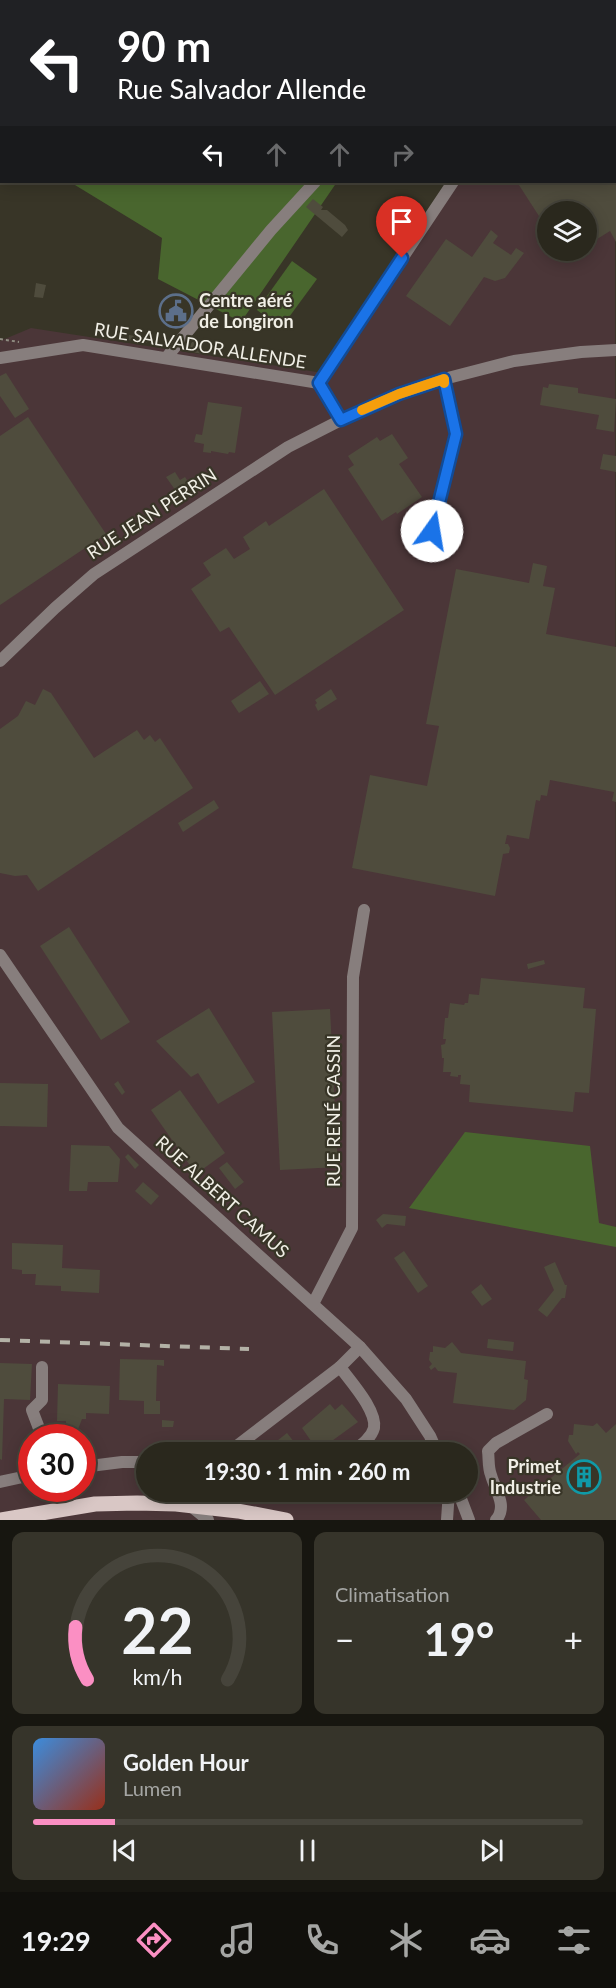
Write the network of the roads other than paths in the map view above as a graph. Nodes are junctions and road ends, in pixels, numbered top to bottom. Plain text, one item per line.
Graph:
1 (314, 183) edge
2 (452, 183) edge
3 (616, 350) edge
4 (0, 358) edge
5 (166, 358) junction
6 (444, 379) junction
7 (319, 383) junction
8 (341, 420) junction
9 (432, 531) dead end
10 (0, 662) edge
11 (364, 910) dead end
12 (0, 955) edge
13 (313, 1304) junction
14 (360, 1347) junction
15 (42, 1367) dead end
16 (340, 1367) junction
17 (547, 1414) dead end
18 (37, 1424) edge
19 (243, 1442) edge
20 (365, 1442) edge
21 (433, 1442) edge
22 (136, 1462) edge
23 (96, 1465) edge
24 (18, 1478) edge
25 (0, 1482) edge
26 (448, 1502) edge
27 (462, 1502) edge
28 (191, 1506) junction
29 (277, 1519) edge
30 (0, 1520) edge
31 (208, 1520) edge
32 (447, 1520) edge
33 (469, 1520) edge
34 (496, 1520) edge

1 - 5 street
2 - 7 street
3 - 6 street
4 - 5 street, RUE SALVADOR ALLENDE
5 - 7 street, RUE SALVADOR ALLENDE
6 - 8 street
6 - 9 street
7 - 8 street, RUE SALVADOR ALLENDE
8 - 10 street, RUE JEAN PERRIN
11 - 13 street, RUE RENÉ CASSIN
12 - 13 street, RUE ALBERT CAMUS
13 - 14 street, RUE ALBERT CAMUS
14 - 16 street
14 - 21 street, RUE ALBERT CAMUS
15 - 18 street
16 - 19 street
16 - 20 street
17 - 34 street
22 - 23 street
24 - 25 street
26 - 32 street
27 - 33 street
28 - 29 main road
28 - 30 main road
28 - 31 street

